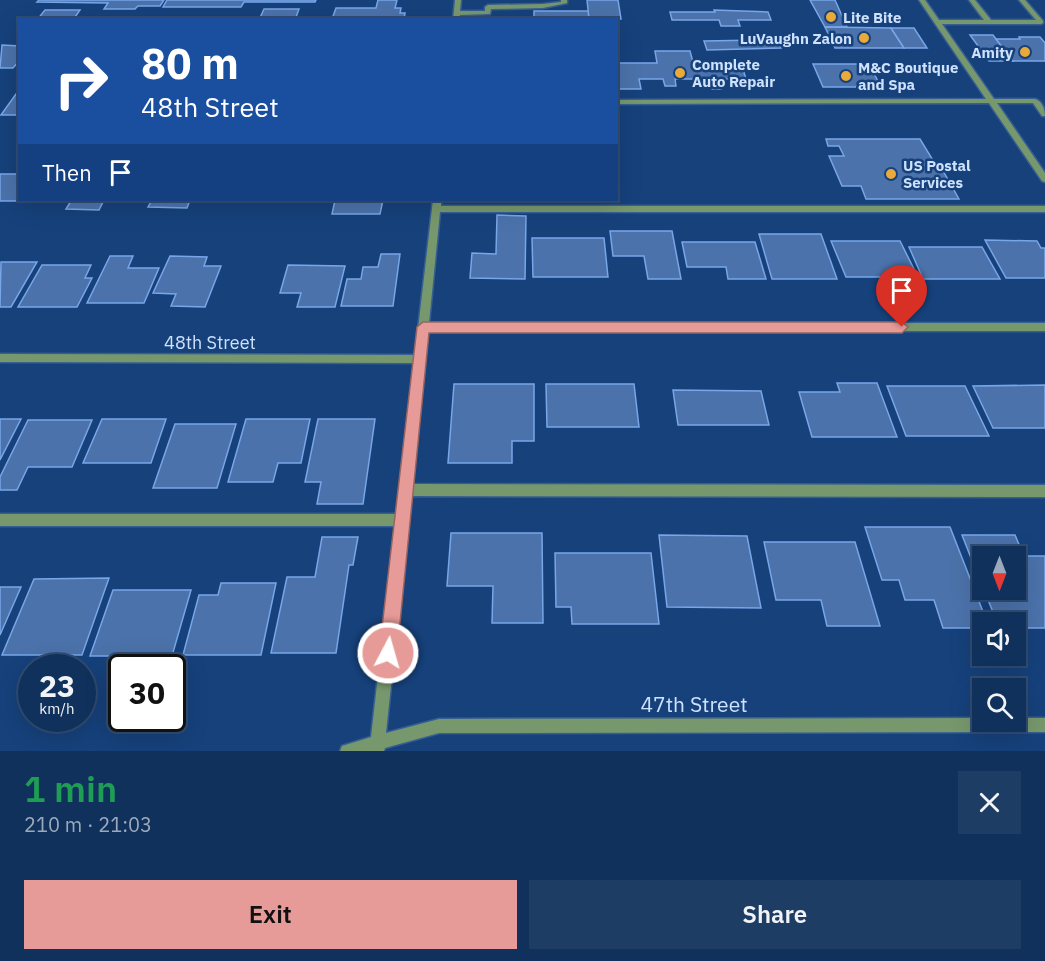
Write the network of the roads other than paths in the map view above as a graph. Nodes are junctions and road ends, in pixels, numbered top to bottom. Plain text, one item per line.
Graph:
1 (458, 0) edge
2 (564, 0) edge
3 (922, 0) edge
4 (972, 0) edge
5 (1022, 0) edge
6 (457, 16) edge
7 (937, 22) junction
8 (989, 22) junction
9 (618, 102) edge
10 (992, 102) junction
11 (1045, 114) edge
12 (1045, 179) edge
13 (436, 204) edge
14 (1045, 209) edge
15 (423, 327) junction
16 (1045, 327) edge
17 (0, 358) edge
18 (420, 359) junction
19 (406, 490) junction
20 (1045, 491) edge
21 (0, 520) edge
22 (403, 520) junction
23 (1045, 725) edge
24 (378, 746) edge
25 (347, 751) edge

1 - 6 street
2 - 6 street
3 - 7 street
4 - 8 street
5 - 8 street
7 - 8 street
7 - 10 street
9 - 10 street
10 - 11 street
10 - 12 street
13 - 14 street
13 - 15 street
15 - 16 street
15 - 18 street
17 - 18 street, 48th Street
18 - 19 street
19 - 20 street
19 - 22 street
21 - 22 street
22 - 24 street
23 - 24 street, 47th Street
24 - 25 street, 47th Street

